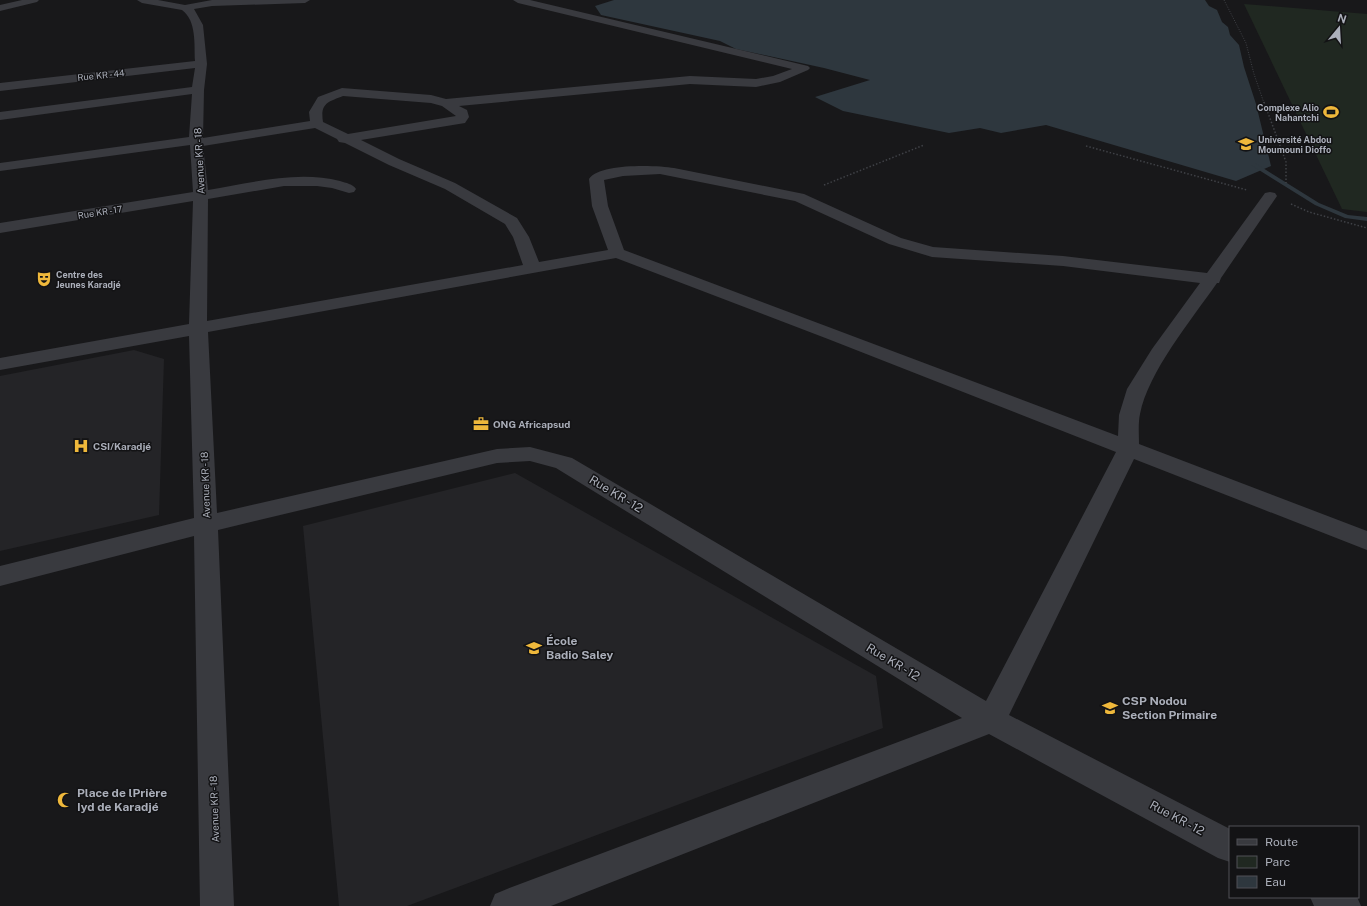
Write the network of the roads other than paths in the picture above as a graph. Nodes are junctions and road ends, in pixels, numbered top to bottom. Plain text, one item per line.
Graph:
1 (34, 0) edge
2 (142, 0) edge
3 (305, 0) edge
4 (518, 0) edge
5 (0, 8) edge
6 (185, 8) junction
7 (201, 64) junction
8 (3, 86) edge
9 (198, 90) junction
10 (0, 98) edge
11 (446, 103) junction
12 (0, 116) edge
13 (316, 124) junction
14 (344, 139) junction
15 (196, 141) junction
16 (0, 167) edge
17 (349, 189) dead end
18 (201, 196) junction
19 (1270, 196) road end
20 (0, 228) edge
21 (617, 253) junction
22 (533, 268) junction
23 (1213, 279) junction
24 (198, 328) junction
25 (0, 364) edge
26 (1128, 449) junction
27 (206, 524) junction
28 (1367, 541) edge
29 (0, 576) edge
30 (990, 720) junction
31 (1229, 845) edge
32 (1328, 898) edge
33 (217, 906) edge
34 (507, 906) edge
35 (1344, 906) edge

1 - 5 street
2 - 6 street
3 - 6 street
4 - 11 street
6 - 7 street, Avenue KR - 18
7 - 8 street, Rue KR - 44
7 - 9 street, Avenue KR - 18
8 - 10 street
9 - 12 street
9 - 15 street, Avenue KR - 18
11 - 13 street
11 - 14 street
13 - 14 street
13 - 15 street
14 - 22 street
15 - 16 street
15 - 18 street, Avenue KR - 18
17 - 18 street, Rue KR - 17
18 - 20 street, Rue KR - 17
18 - 24 street, Avenue KR - 18
19 - 23 street
21 - 22 street
21 - 23 street
21 - 26 street
22 - 24 street
23 - 26 street
24 - 25 street
24 - 27 street, Avenue KR - 18
26 - 28 street
26 - 30 street
27 - 29 street, Rue KR - 12
27 - 30 street, Rue KR - 12
27 - 33 street, Avenue KR - 18
30 - 31 street, Rue KR - 12
30 - 34 street
32 - 35 street

